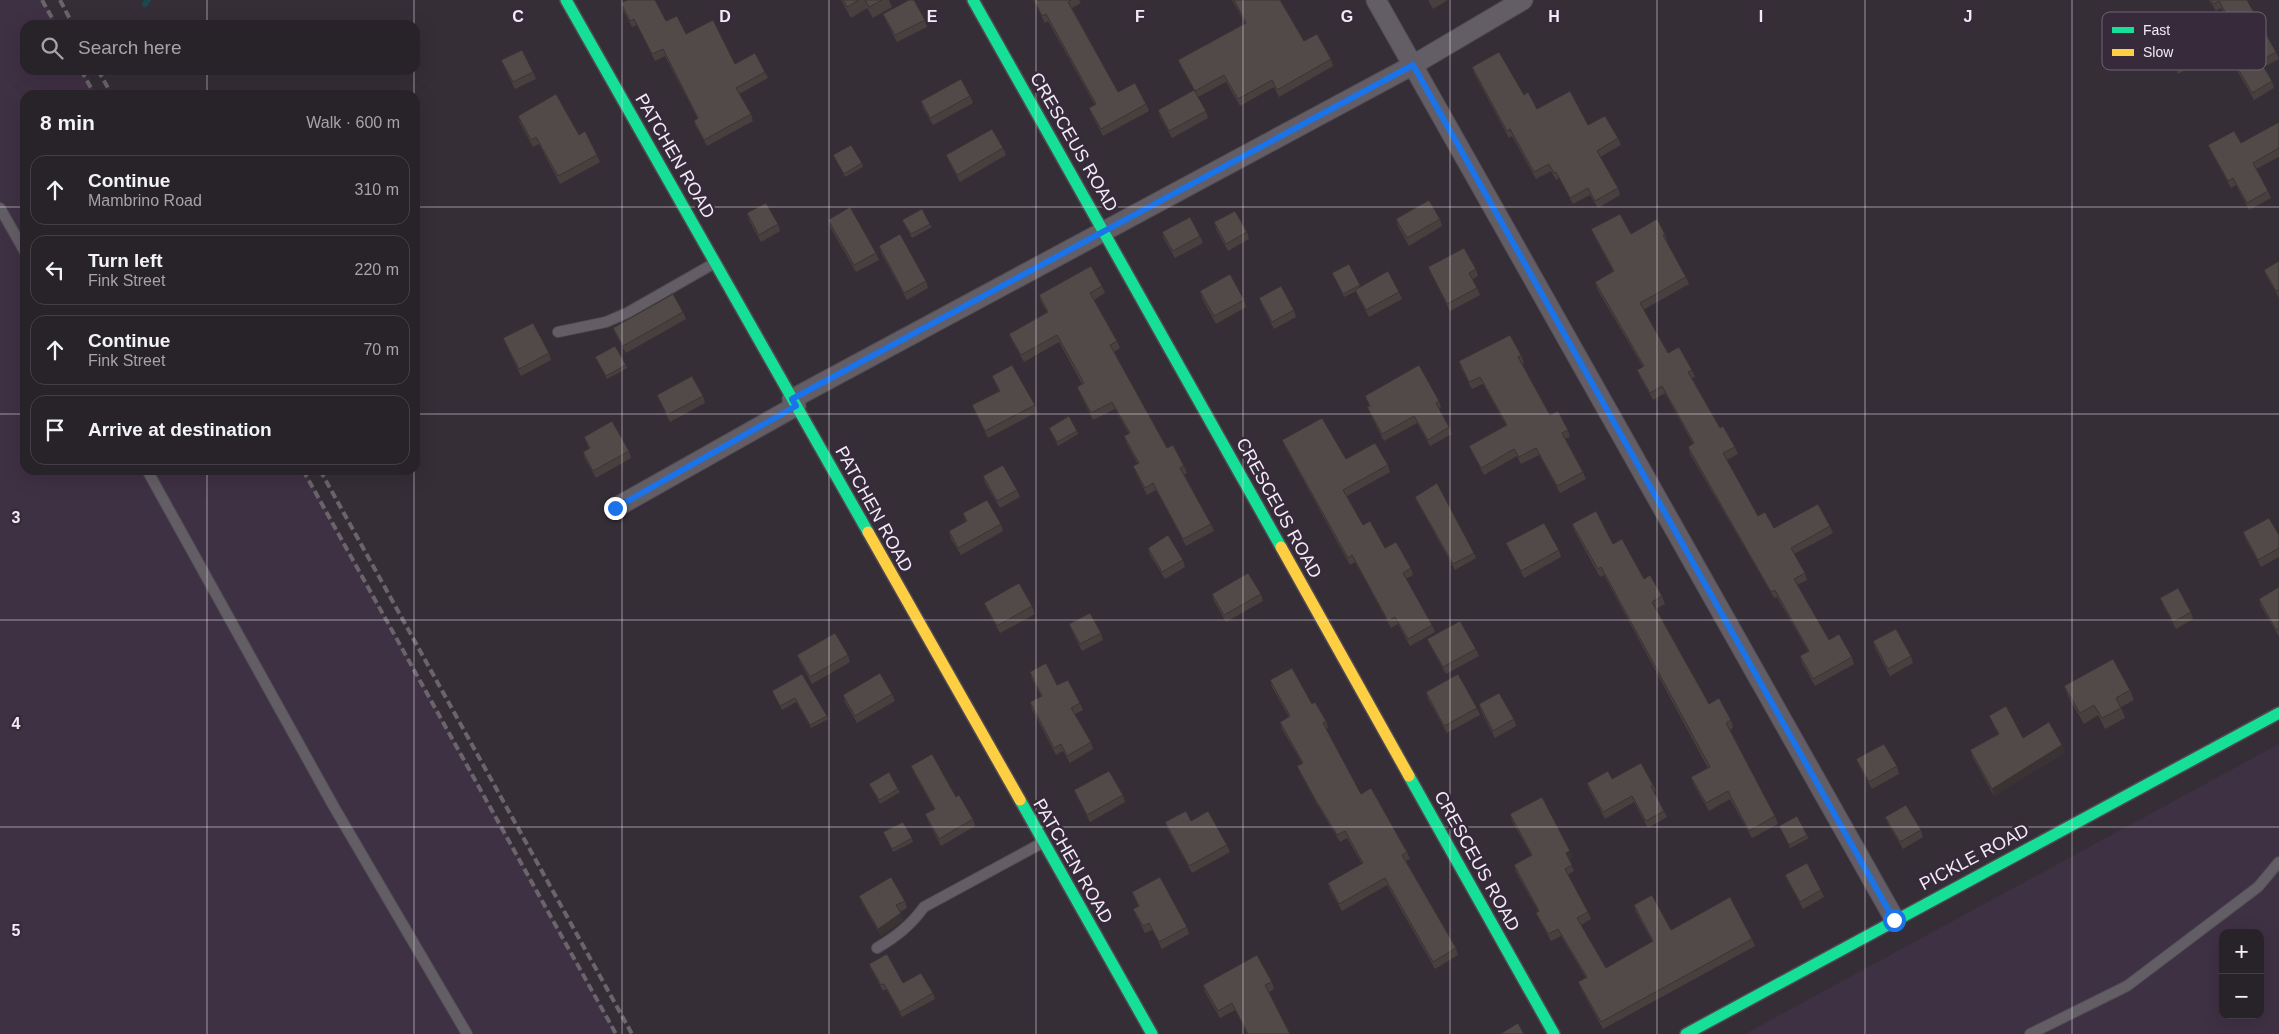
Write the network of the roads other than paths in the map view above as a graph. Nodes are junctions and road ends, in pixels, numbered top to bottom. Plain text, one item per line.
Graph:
1 (566, 0) edge
2 (973, 0) edge
3 (1376, 0) edge
4 (1523, 0) edge
5 (1413, 65) junction
6 (0, 208) edge
7 (1104, 231) junction
8 (20, 243) edge
9 (715, 263) junction
10 (558, 332) dead end
11 (794, 402) junction
12 (150, 475) edge
13 (615, 508) dead end
14 (2279, 714) edge
15 (1042, 843) junction
16 (2279, 862) edge
17 (1894, 920) junction
18 (877, 948) dead end
19 (467, 1034) edge
20 (1152, 1034) edge
21 (1554, 1034) edge
22 (1686, 1034) edge
23 (2030, 1034) edge

1 - 9 street, PATCHEN ROAD
2 - 7 street, CRESCEUS ROAD
3 - 5 street
4 - 5 street
5 - 7 street
5 - 17 street
6 - 8 lane
7 - 11 street
7 - 21 street, CRESCEUS ROAD
9 - 10 lane
9 - 11 street, PATCHEN ROAD
11 - 13 street
11 - 15 street, PATCHEN ROAD
12 - 19 lane
14 - 17 street, PICKLE ROAD
15 - 18 lane
15 - 20 street, PATCHEN ROAD
16 - 23 lane
17 - 22 street, PICKLE ROAD

